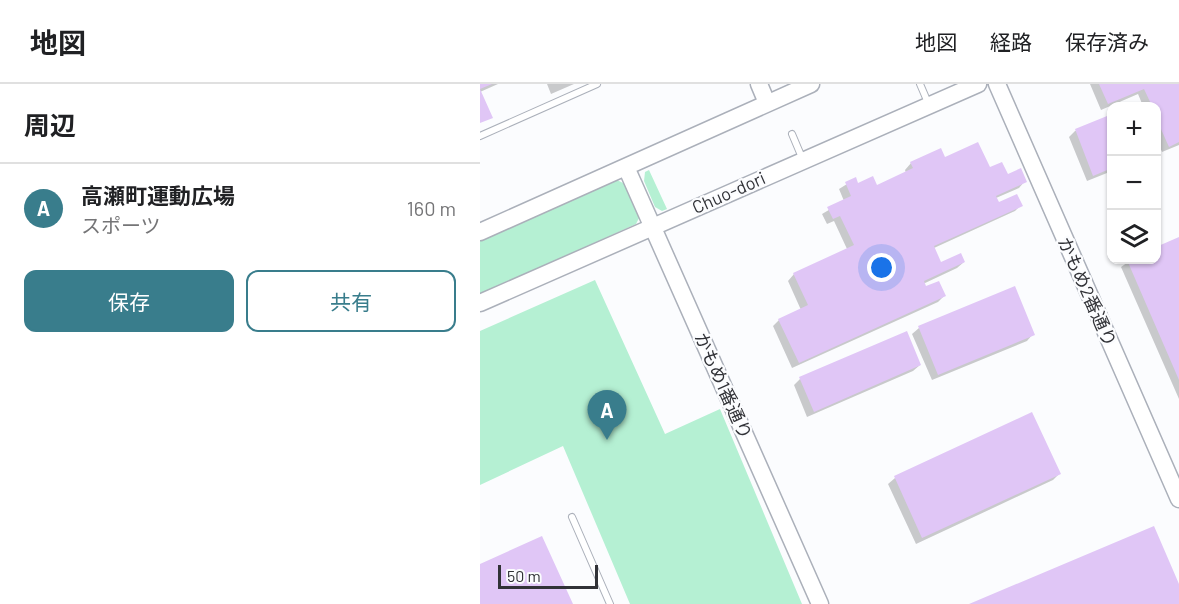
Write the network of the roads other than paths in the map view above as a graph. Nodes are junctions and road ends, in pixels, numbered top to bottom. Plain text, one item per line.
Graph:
1 (597, 84) edge
2 (759, 84) edge
3 (811, 84) edge
4 (920, 84) edge
5 (978, 84) edge
6 (997, 84) edge
7 (767, 103) junction
8 (929, 105) junction
9 (792, 134) dead end
10 (480, 136) edge
11 (804, 160) junction
12 (626, 167) junction
13 (652, 226) junction
14 (480, 232) edge
15 (480, 303) edge
16 (1179, 499) edge
17 (572, 518) dead end
18 (609, 604) edge
19 (820, 604) edge

1 - 10 lane
2 - 7 street
3 - 7 street
4 - 8 lane
5 - 8 street, Chuo-dori
6 - 16 street, かもめ2番通り
7 - 12 street
8 - 11 street, Chuo-dori
9 - 11 lane
11 - 13 street, Chuo-dori
12 - 13 street, かもめ1番通り
12 - 14 street
13 - 15 street, Chuo-dori
13 - 19 street, かもめ1番通り
17 - 18 lane

